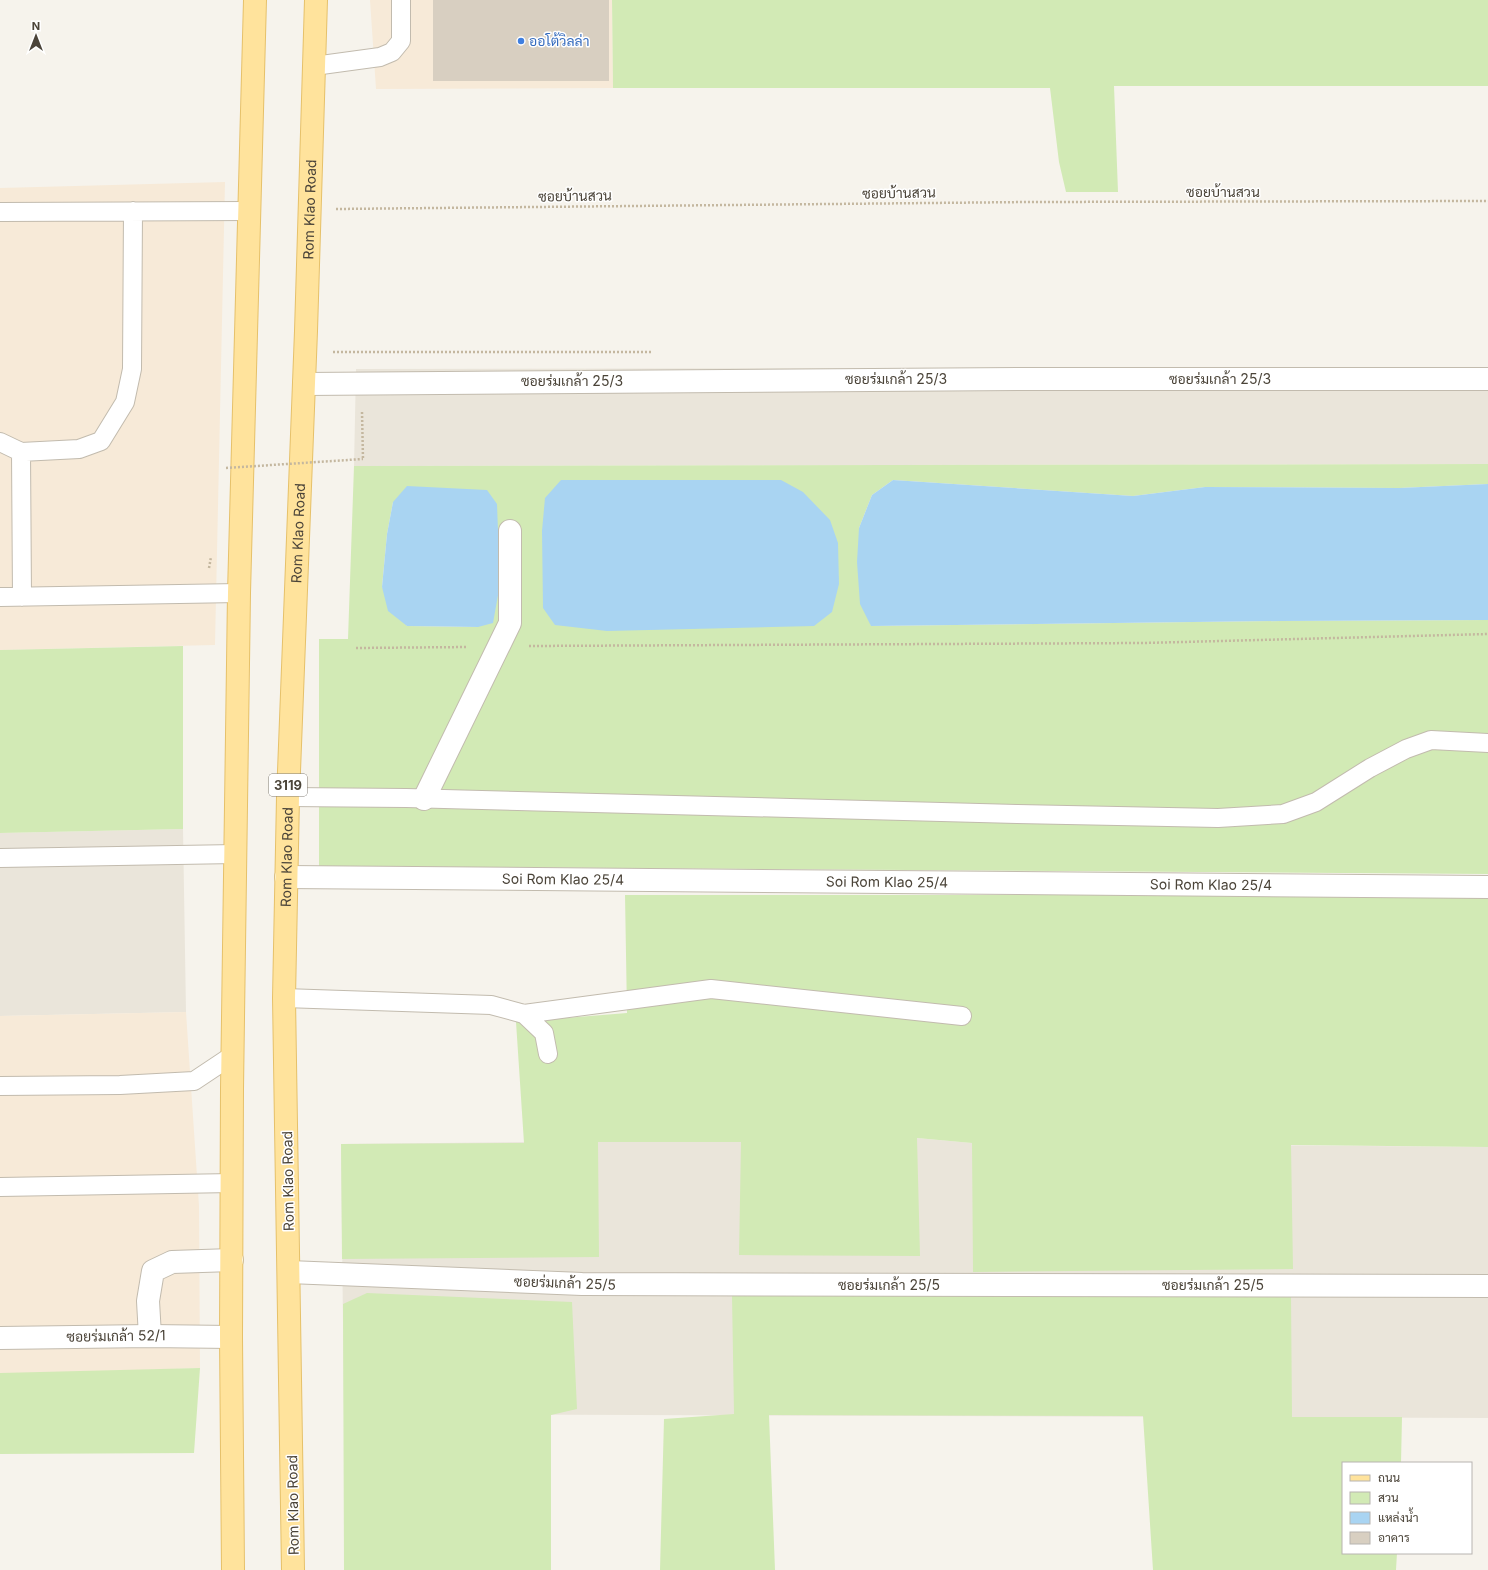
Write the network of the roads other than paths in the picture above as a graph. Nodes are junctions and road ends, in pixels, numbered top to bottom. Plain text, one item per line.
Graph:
1 (255, 0) edge
2 (316, 0) edge
3 (401, 0) edge
4 (314, 66) junction
5 (133, 211) junction
6 (249, 211) junction
7 (0, 212) edge
8 (1488, 379) edge
9 (304, 384) junction
10 (0, 442) edge
11 (21, 452) junction
12 (510, 531) dead end
13 (239, 593) junction
14 (0, 597) edge
15 (22, 597) junction
16 (1488, 743) edge
17 (288, 797) junction
18 (424, 799) junction
19 (236, 854) junction
20 (0, 858) edge
21 (286, 877) junction
22 (1488, 887) edge
23 (284, 998) junction
24 (524, 1014) junction
25 (962, 1016) dead end
26 (548, 1054) dead end
27 (233, 1055) junction
28 (0, 1086) edge
29 (233, 1183) junction
30 (0, 1187) edge
31 (232, 1260) junction
32 (290, 1272) junction
33 (1488, 1286) edge
34 (150, 1336) junction
35 (231, 1337) junction
36 (0, 1338) edge
37 (233, 1570) edge
38 (293, 1570) edge

1 - 6 main road
2 - 4 main road, Rom Klao Road / 3119
3 - 4 lane
4 - 9 main road, Rom Klao Road / 3119
5 - 6 lane
5 - 7 lane
5 - 11 lane
6 - 13 main road
8 - 9 street, ซอยร่มเกล้า 25/3
9 - 17 main road, Rom Klao Road / 3119
10 - 11 lane
11 - 15 lane
12 - 18 street
13 - 15 lane
13 - 19 main road
14 - 15 lane
16 - 18 lane
17 - 18 lane
17 - 21 main road, Rom Klao Road / 3119
19 - 20 lane
19 - 27 main road
21 - 22 street, Soi Rom Klao 25/4
21 - 23 main road, Rom Klao Road / 3119
23 - 24 lane
23 - 32 main road, Rom Klao Road / 3119
24 - 25 lane
24 - 26 lane
27 - 28 lane
27 - 29 main road
29 - 30 lane
29 - 31 main road
31 - 34 street
31 - 35 main road
32 - 33 street, ซอยร่มเกล้า 25/5
32 - 38 main road, Rom Klao Road / 3119
34 - 35 street, ซอยร่มเกล้า 52/1
34 - 36 street, ซอยร่มเกล้า 52/1
35 - 37 main road

